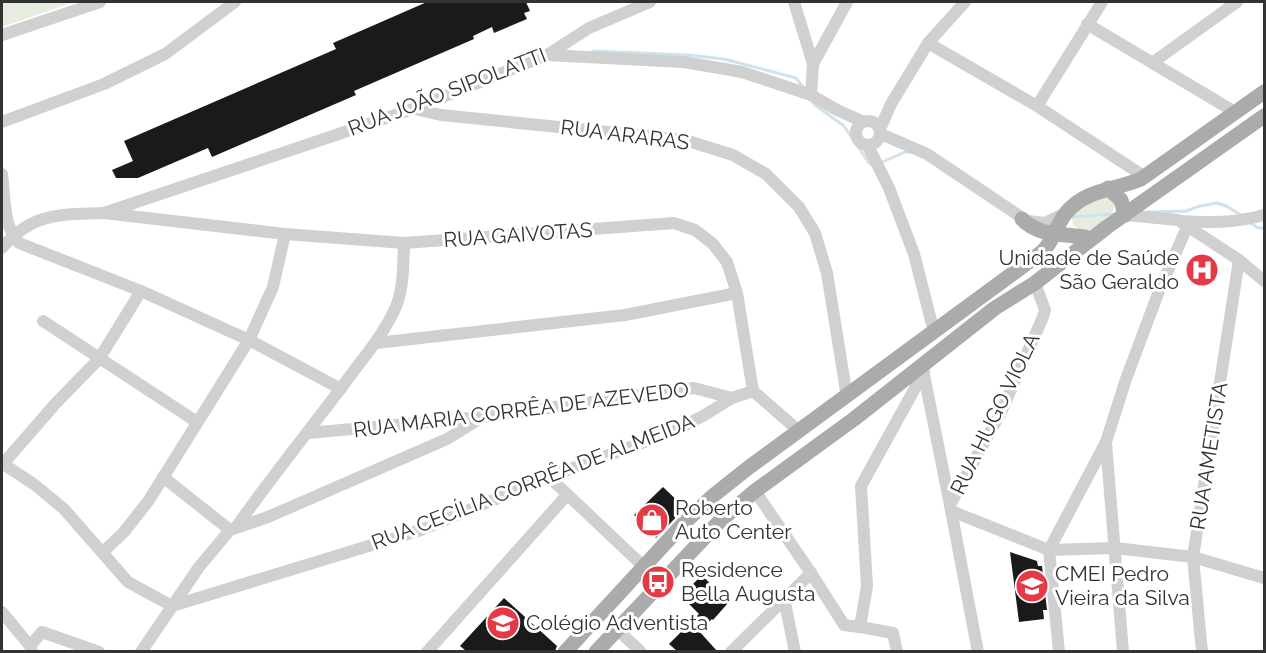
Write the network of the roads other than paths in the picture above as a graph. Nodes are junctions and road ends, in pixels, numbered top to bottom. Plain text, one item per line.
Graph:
1 (100, 2) edge
2 (236, 2) edge
3 (650, 2) edge
4 (794, 2) edge
5 (847, 2) edge
6 (965, 2) edge
7 (1102, 2) edge
8 (1237, 2) edge
9 (1087, 24) junction
10 (2, 35) edge
11 (928, 43) junction
12 (547, 55) junction
13 (1152, 63) junction
14 (813, 64) junction
15 (1264, 92) edge
16 (811, 95) junction
17 (891, 105) junction
18 (1036, 106) junction
19 (413, 109) junction
20 (837, 110) junction
21 (1235, 112) junction
22 (1264, 117) edge
23 (866, 121) junction
24 (2, 122) edge
25 (881, 131) junction
26 (857, 138) junction
27 (868, 146) junction
28 (2, 174) edge
29 (1145, 177) junction
30 (1108, 188) junction
31 (1066, 212) junction
32 (104, 213) junction
33 (1125, 215) junction
34 (1264, 215) edge
35 (1027, 223) junction
36 (1183, 224) junction
37 (1055, 233) junction
38 (285, 234) junction
39 (12, 236) junction
40 (1088, 238) junction
41 (404, 243) junction
42 (2, 248) edge
43 (1042, 252) junction
44 (1239, 260) junction
45 (1264, 281) edge
46 (1035, 283) junction
47 (141, 291) junction
48 (737, 293) junction
49 (43, 321) dead end
50 (934, 332) junction
51 (249, 340) junction
52 (376, 343) junction
53 (99, 359) junction
54 (923, 369) junction
55 (341, 389) junction
56 (753, 391) junction
57 (847, 397) junction
58 (732, 398) junction
59 (481, 417) junction
60 (197, 422) junction
61 (799, 432) junction
62 (309, 433) junction
63 (1106, 442) junction
64 (2, 464) edge
65 (163, 477) junction
66 (549, 477) junction
67 (755, 491) junction
68 (567, 495) junction
69 (950, 508) junction
70 (234, 528) junction
71 (1114, 548) junction
72 (1049, 550) junction
73 (103, 552) junction
74 (1193, 557) junction
75 (643, 566) junction
76 (811, 573) junction
77 (1264, 578) edge
78 (784, 598) junction
79 (172, 606) junction
80 (2, 612) edge
81 (860, 627) junction
82 (617, 629) junction
83 (31, 649) edge
84 (734, 650) edge
85 (99, 651) edge
86 (141, 651) edge
87 (427, 651) edge
88 (565, 651) edge
89 (596, 651) edge
90 (641, 651) edge
91 (795, 651) edge
92 (897, 651) edge
93 (978, 651) edge
94 (1059, 651) edge
95 (1123, 651) edge
96 (1202, 651) edge

1 - 10 street
2 - 24 street
3 - 12 street, RUA JOÃO SIPOLATTI
4 - 14 street
5 - 14 street
6 - 11 street
7 - 9 street
8 - 13 street
9 - 13 street
9 - 18 street
11 - 17 street
11 - 18 street
12 - 16 street
12 - 19 street, RUA JOÃO SIPOLATTI
13 - 21 street
14 - 16 street
15 - 21 main road
16 - 20 street
17 - 23 street
17 - 25 street
18 - 29 street
19 - 32 street, RUA JOÃO SIPOLATTI
19 - 57 street, RUA ARARAS
20 - 23 street
20 - 26 street
21 - 29 main road
22 - 33 main road
23 - 25 street
23 - 26 street
25 - 27 street
25 - 35 street
26 - 27 street
27 - 50 street
28 - 39 street
29 - 30 main road
30 - 31 main road
30 - 33 main road
31 - 35 street
31 - 37 main road
31 - 40 main road
32 - 38 street, RUA GAIVOTAS
32 - 39 street
33 - 36 street
33 - 40 main road
34 - 36 street
35 - 37 main road
35 - 43 main road
36 - 44 street
36 - 63 street
37 - 40 main road
37 - 43 main road
38 - 41 street, RUA GAIVOTAS
38 - 51 street
39 - 42 street
39 - 47 street
40 - 46 main road
41 - 48 street, RUA GAIVOTAS
41 - 52 street
43 - 50 main road
44 - 45 street
44 - 74 street, RUA AMETISTA
46 - 54 main road
46 - 69 street, RUA HUGO VIOLA
47 - 51 street
47 - 53 street
48 - 52 street
48 - 56 street, RUA GAIVOTAS
49 - 53 street
50 - 57 main road
51 - 55 street
51 - 60 street
52 - 55 street
53 - 60 street
53 - 64 street
54 - 67 main road
54 - 69 street
54 - 81 street
55 - 62 street
56 - 58 street, RUA CECÍLIA CORRÊA DE ALMEIDA
56 - 61 street
57 - 61 main road
58 - 59 street, RUA MARIA CORRÊA DE AZEVEDO
58 - 66 street, RUA CECÍLIA CORRÊA DE ALMEIDA
59 - 62 street, RUA MARIA CORRÊA DE AZEVEDO
59 - 70 street
60 - 65 street
61 - 75 main road
62 - 70 street
63 - 71 street
63 - 72 street
64 - 73 street
65 - 70 street
65 - 73 street
66 - 68 street
66 - 79 street, RUA CECÍLIA CORRÊA DE ALMEIDA
67 - 76 street
67 - 82 main road
68 - 75 street
68 - 87 street
69 - 72 street
69 - 93 street, RUA HUGO VIOLA
70 - 79 street
71 - 72 street
71 - 74 street
71 - 95 street
72 - 94 street
73 - 79 street
74 - 77 street
74 - 96 street, RUA AMETISTA
75 - 88 main road
76 - 78 street
76 - 81 street
78 - 84 street
78 - 91 street
79 - 86 street
80 - 83 street
81 - 92 street
82 - 89 main road
82 - 90 street
83 - 85 street

